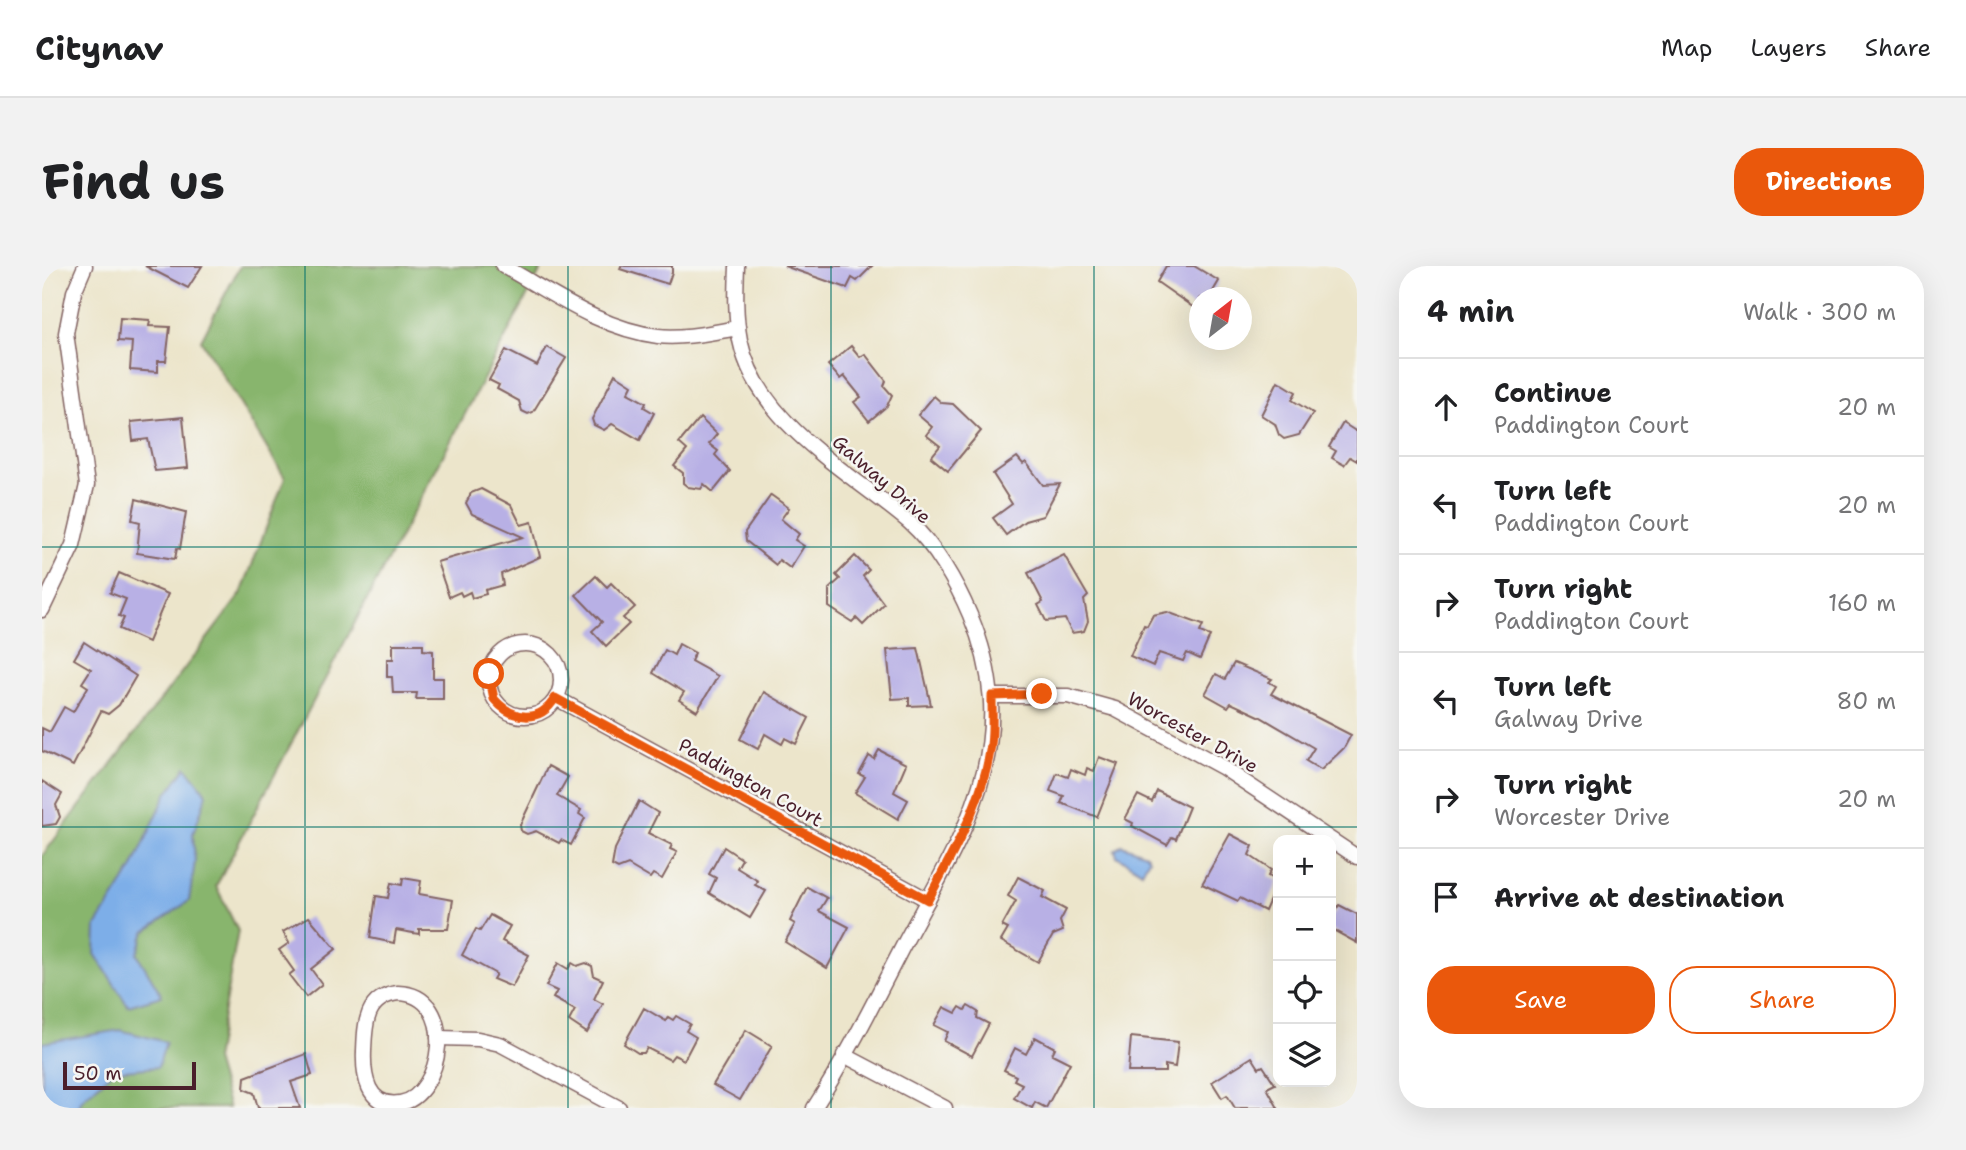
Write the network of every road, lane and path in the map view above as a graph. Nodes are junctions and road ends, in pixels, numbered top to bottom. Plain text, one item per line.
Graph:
1 (85, 266) edge
2 (503, 266) edge
3 (737, 266) edge
4 (738, 328) junction
5 (42, 610) edge
6 (992, 696) junction
7 (555, 698) junction
8 (1357, 857) edge
9 (928, 900) junction
10 (438, 1038) junction
11 (844, 1055) junction
12 (619, 1108) edge
13 (814, 1108) edge
14 (945, 1108) edge

1 - 5 street
2 - 4 street
3 - 4 street, Galway Drive
4 - 6 street, Galway Drive
6 - 8 street, Worcester Drive
6 - 9 street, Galway Drive
7 - 7 street
7 - 9 street, Paddington Court
9 - 11 street, Galway Drive
10 - 10 street
10 - 12 street
11 - 13 street, Galway Drive
11 - 14 street

